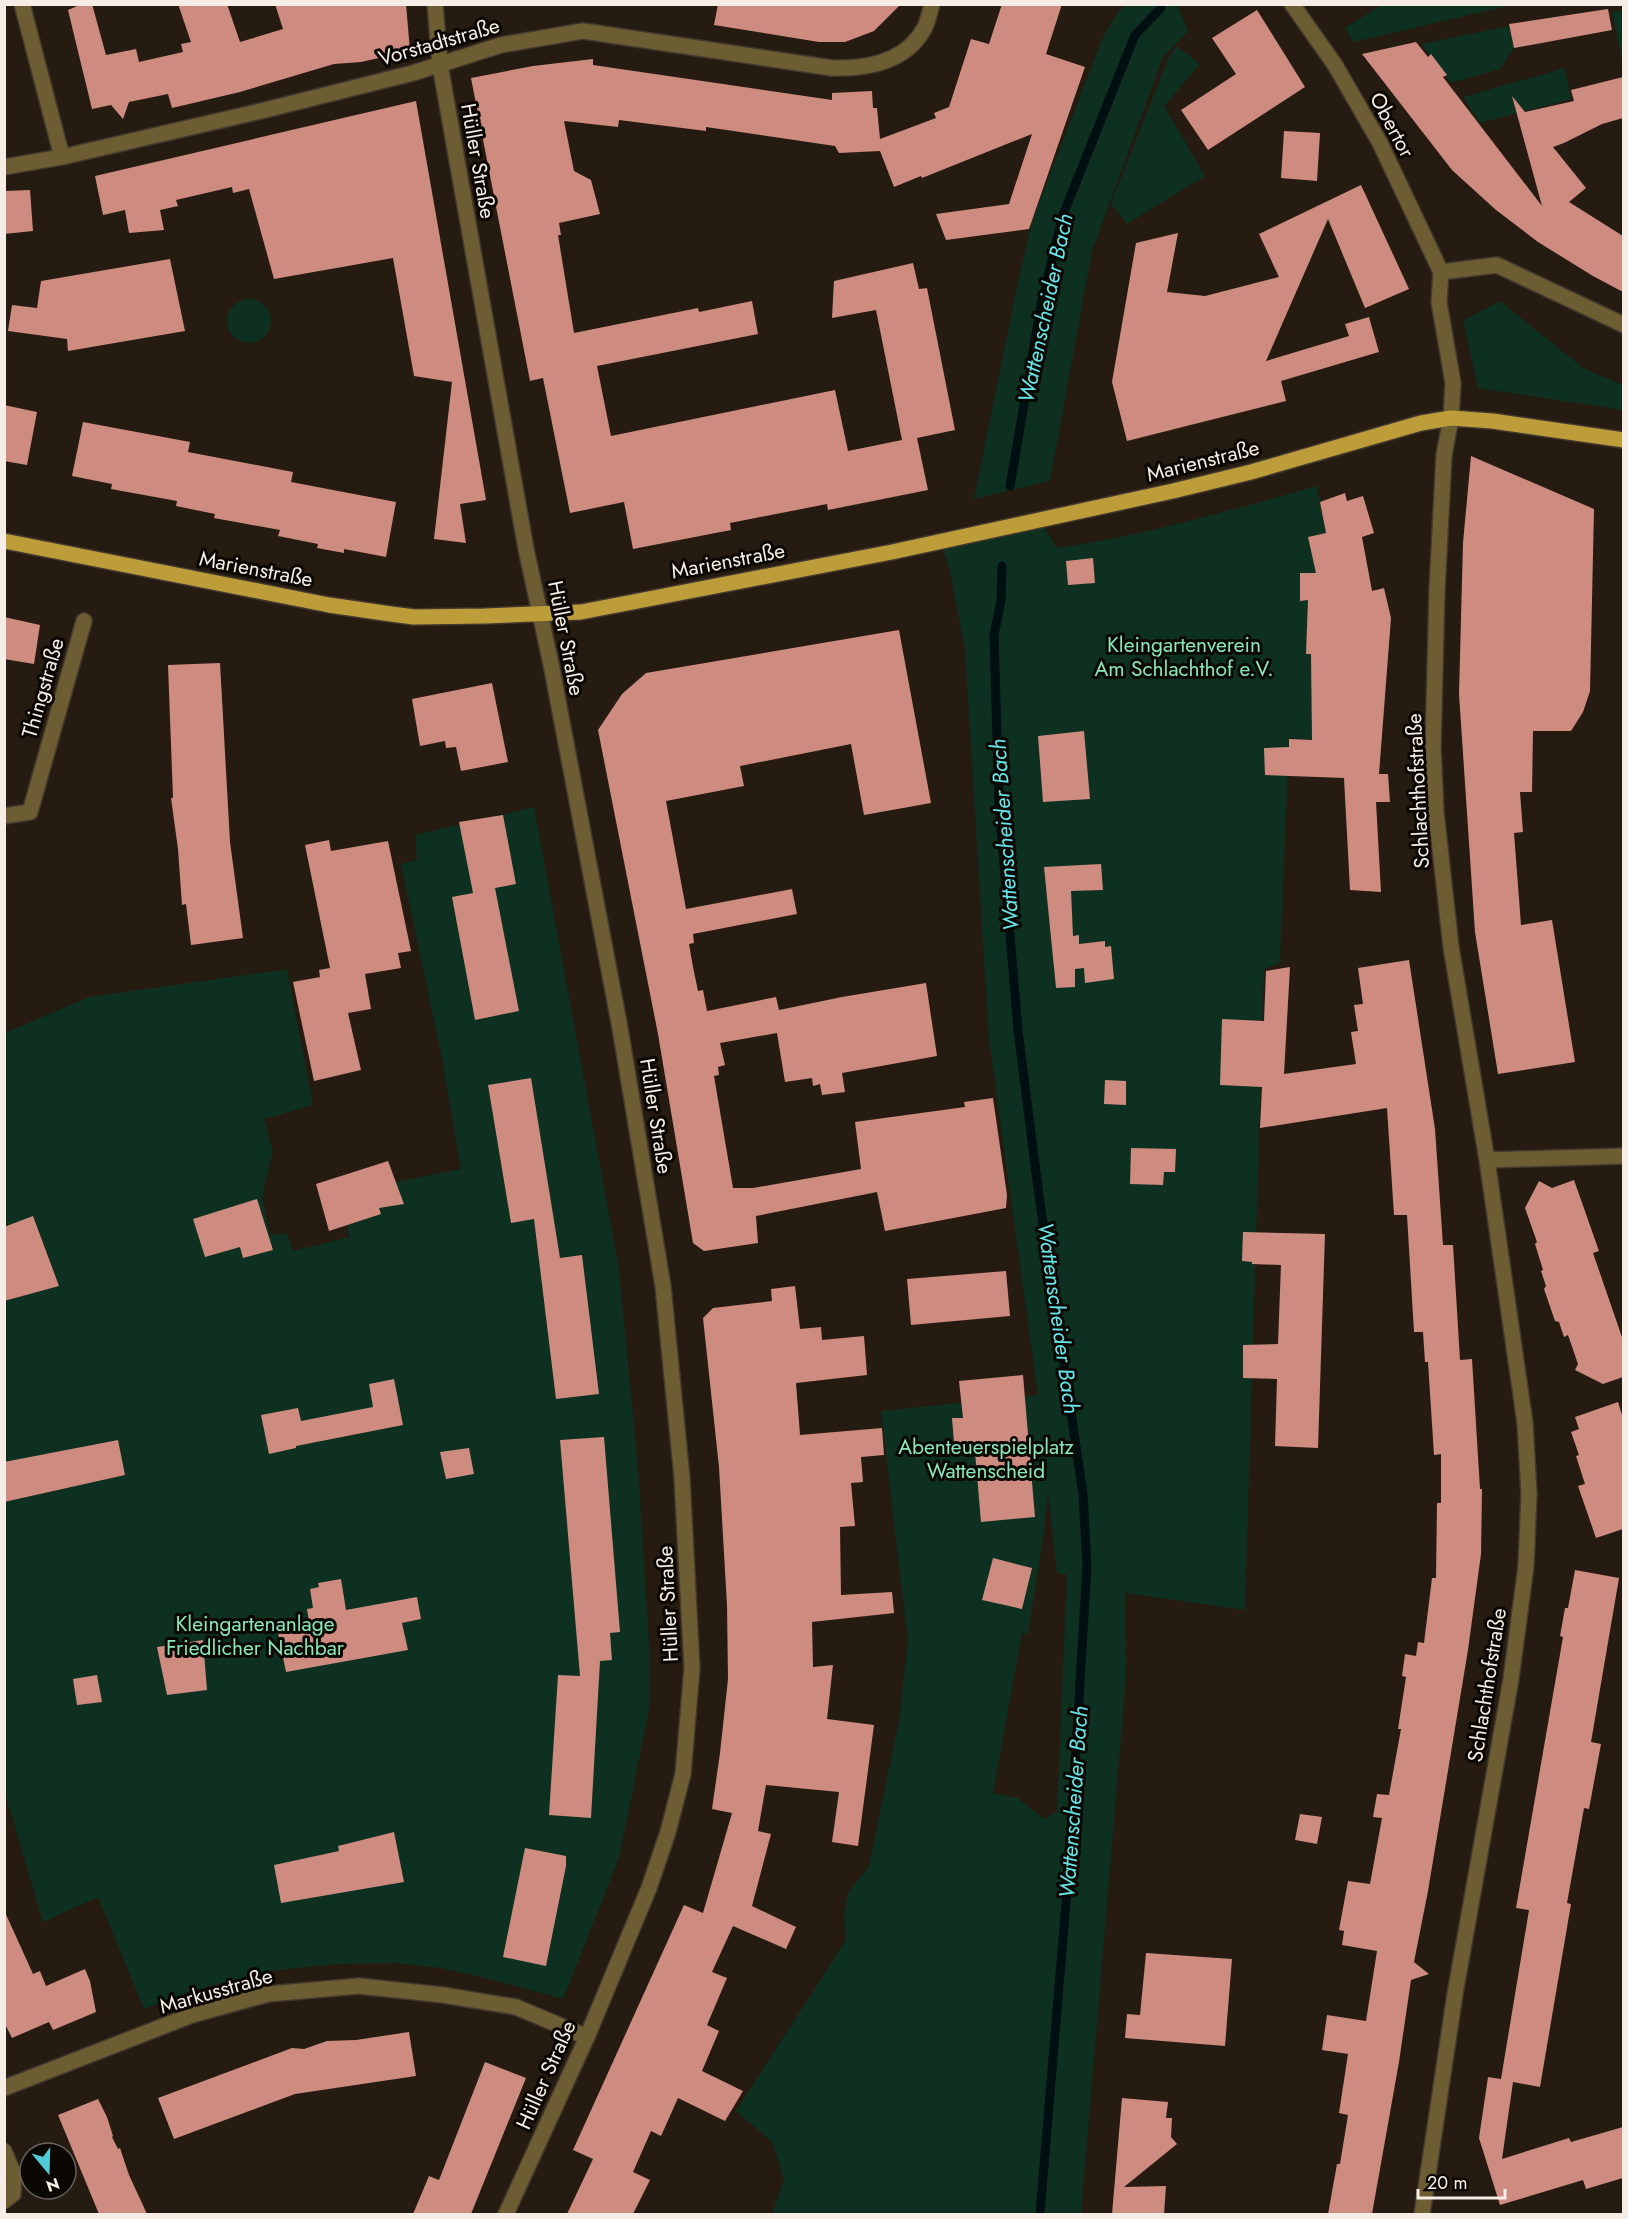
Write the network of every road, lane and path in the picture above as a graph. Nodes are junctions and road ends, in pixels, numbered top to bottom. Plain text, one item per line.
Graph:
1 (22, 4) edge
2 (435, 4) edge
3 (932, 4) edge
4 (1292, 4) edge
5 (440, 65) junction
6 (62, 157) junction
7 (4, 167) edge
8 (1441, 273) junction
9 (1623, 325) edge
10 (1451, 418) junction
11 (1623, 440) edge
12 (4, 541) edge
13 (540, 613) junction
14 (84, 621) dead end
15 (4, 816) edge
16 (1623, 1156) edge
17 (1486, 1160) junction
18 (586, 2037) junction
19 (4, 2088) edge
20 (4, 2151) edge
21 (4, 2201) edge
22 (506, 2214) edge
23 (1422, 2214) edge

1 - 6 street
2 - 5 street, Hüller Straße
3 - 5 street, Vorstadtstraße
4 - 8 street, Obertor
5 - 6 street, Vorstadtstraße
5 - 13 street, Hüller Straße
6 - 7 street, Vorstadtstraße
8 - 9 street
8 - 10 street, Obertor
10 - 11 main road, Marienstraße
10 - 13 main road, Marienstraße
10 - 17 street, Schlachthofstraße
12 - 13 main road, Marienstraße
13 - 18 street, Hüller Straße
14 - 15 street, Thingstraße
16 - 17 street
17 - 23 street, Schlachthofstraße
18 - 19 street, Markusstraße
18 - 22 street, Hüller Straße
20 - 21 street

